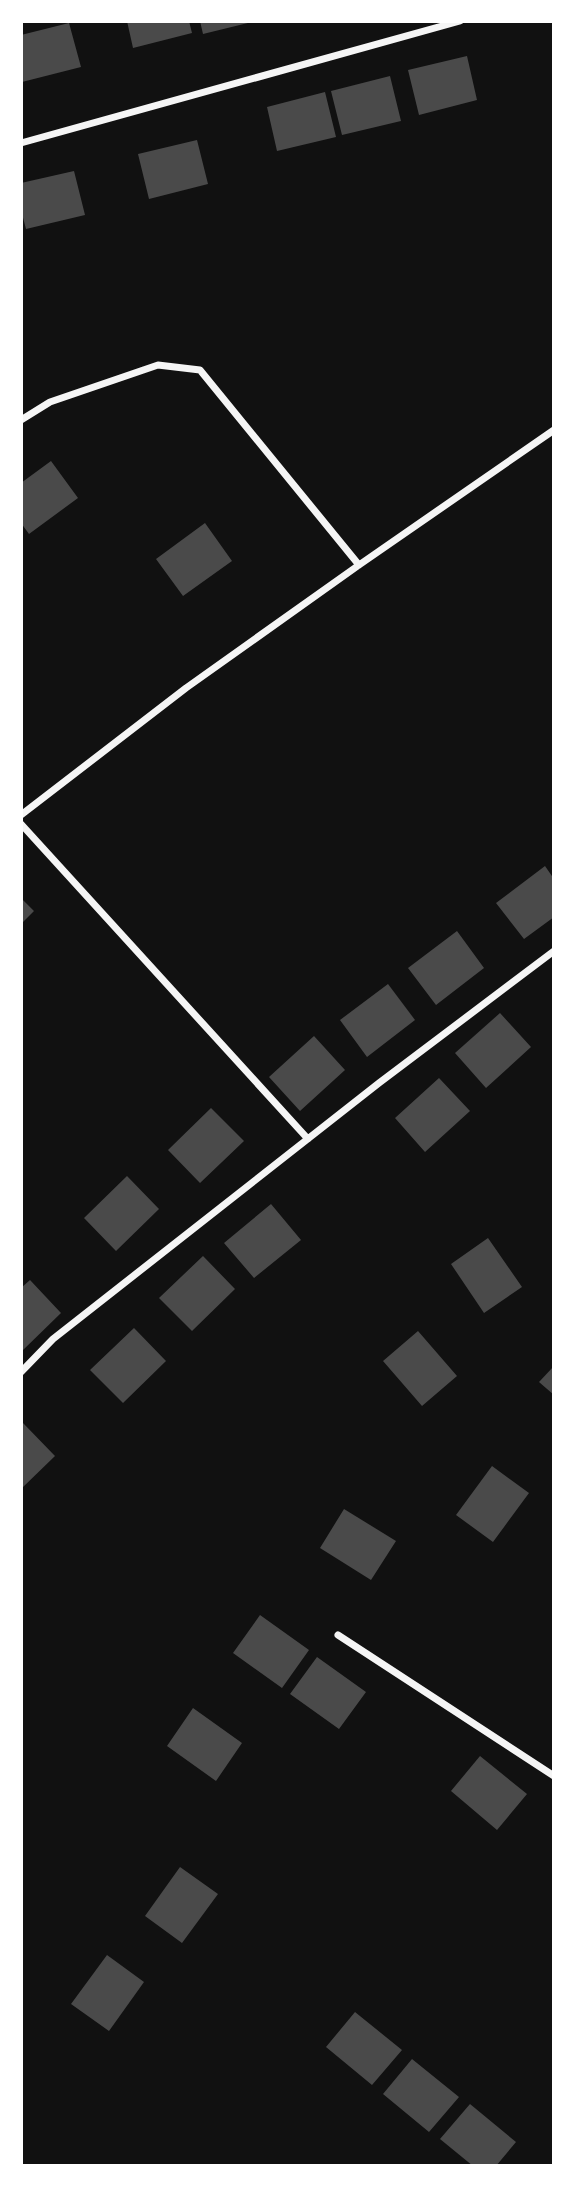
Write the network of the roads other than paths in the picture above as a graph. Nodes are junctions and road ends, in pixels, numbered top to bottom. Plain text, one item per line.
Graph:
1 (460, 21) edge
2 (21, 144) edge
3 (21, 420) edge
4 (554, 430) edge
5 (359, 565) junction
6 (21, 815) edge
7 (21, 824) edge
8 (554, 951) edge
9 (308, 1139) junction
10 (21, 1372) edge
11 (338, 1635) dead end
12 (554, 1776) edge

1 - 2 street
3 - 5 street
4 - 5 street
5 - 6 street
7 - 9 street
8 - 9 street
9 - 10 street
11 - 12 street

